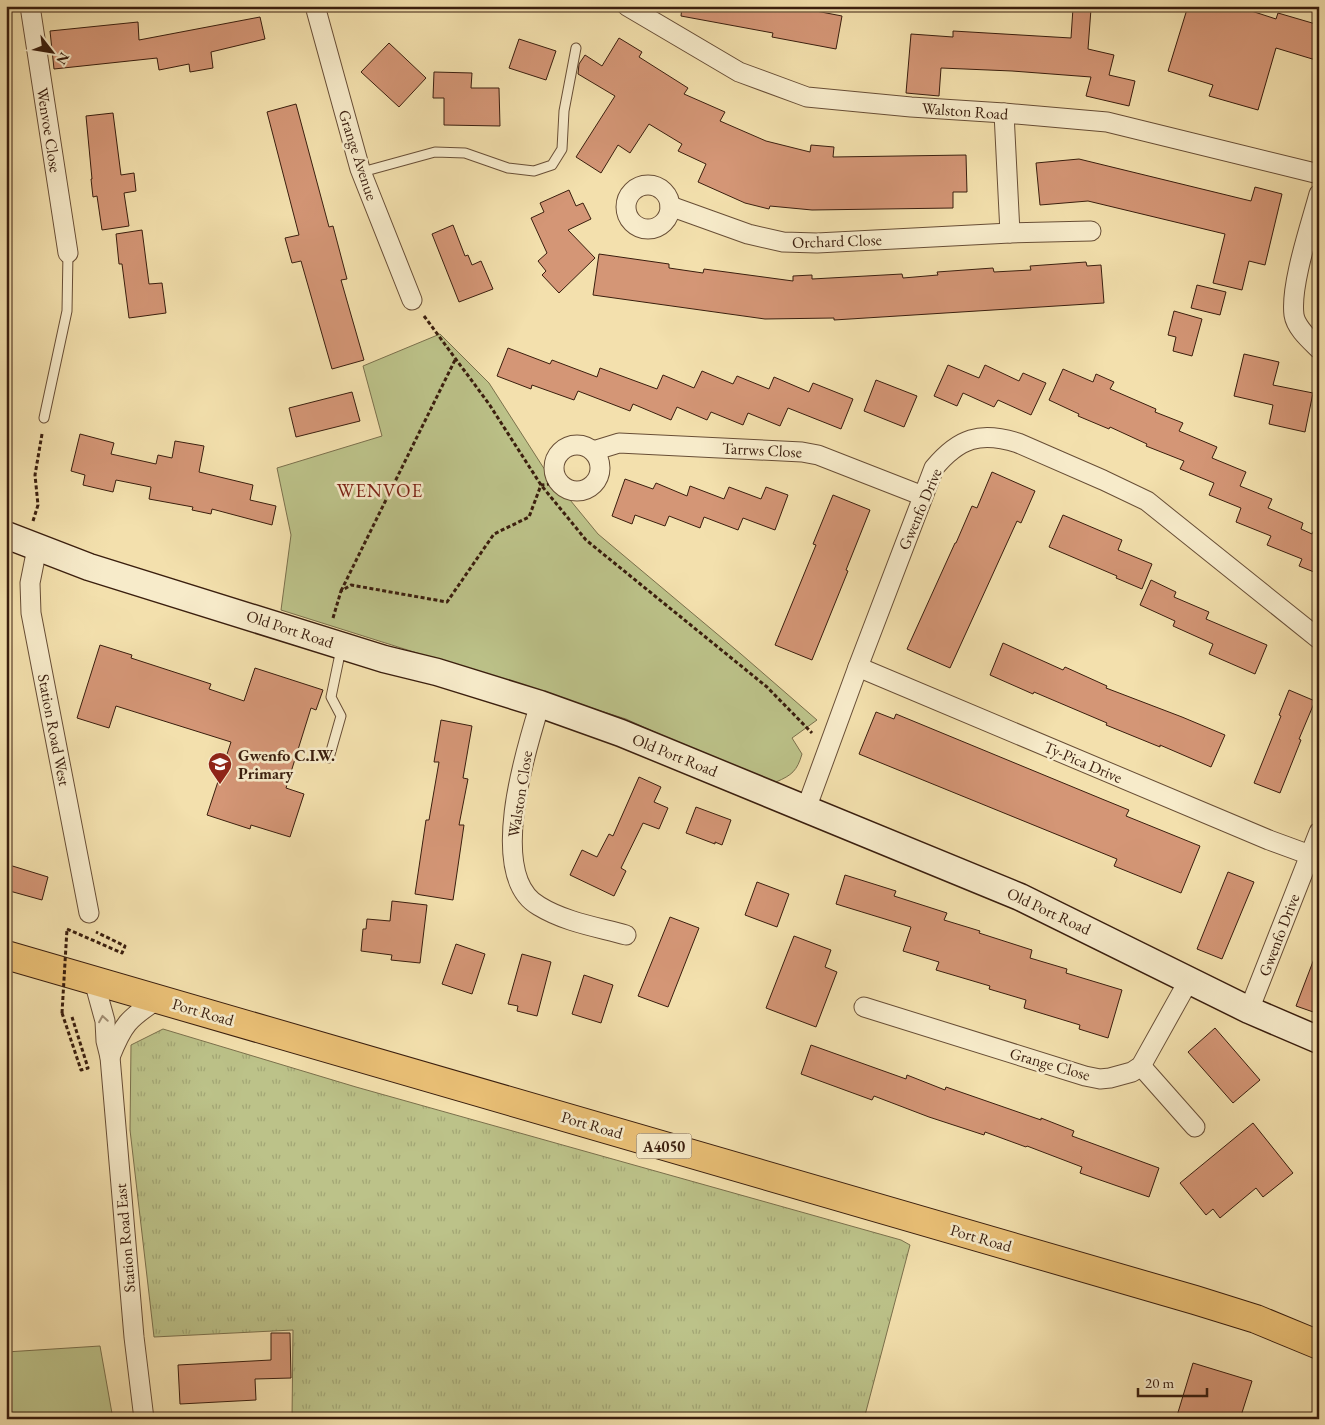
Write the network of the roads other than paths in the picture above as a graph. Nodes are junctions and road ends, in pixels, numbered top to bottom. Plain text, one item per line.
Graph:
1 (30, 6) edge
2 (315, 6) edge
3 (627, 6) edge
4 (576, 48) dead end
5 (1004, 113) junction
6 (362, 172) junction
7 (1319, 174) edge
8 (1319, 194) edge
9 (670, 206) dead end
10 (1091, 231) dead end
11 (1010, 233) junction
12 (68, 254) joint
13 (412, 300) road end
14 (1319, 349) edge
15 (44, 418) road end
16 (593, 451) junction
17 (923, 496) junction
18 (23, 542) edge
19 (1319, 639) edge
20 (342, 646) junction
21 (858, 667) junction
22 (540, 704) junction
23 (329, 758) dead end
24 (806, 809) junction
25 (1319, 832) edge
26 (1310, 855) junction
27 (90, 921) road end
28 (626, 935) dead end
29 (6, 955) edge
30 (1189, 980) junction
31 (94, 981) junction
32 (158, 999) junction
33 (864, 1007) dead end
34 (1249, 1010) junction
35 (1319, 1040) edge
36 (110, 1057) junction
37 (1141, 1066) junction
38 (1195, 1127) dead end
39 (1319, 1345) edge
40 (144, 1419) edge

1 - 12 street, Wenvoe Close
2 - 6 street, Grange Avenue
3 - 5 street, Walston Road
4 - 6 lane
5 - 7 street, Walston Road
5 - 11 street
6 - 13 street, Grange Avenue
8 - 14 street
9 - 11 street, Orchard Close
10 - 11 street, Orchard Close
12 - 15 lane
16 - 16 street, Tarrws Close
16 - 17 street, Tarrws Close
17 - 19 street, Gwenfo Drive
17 - 21 street, Gwenfo Drive
18 - 20 street, Old Port Road
18 - 27 street, Station Road West
20 - 22 street, Old Port Road
20 - 23 lane
21 - 24 street, Gwenfo Drive
21 - 26 street, Ty-Pica Drive
22 - 24 street, Old Port Road
22 - 28 street, Walston Close
24 - 30 street, Old Port Road
25 - 26 street, Gwenfo Drive
26 - 34 street, Gwenfo Drive
29 - 31 main road, Port Road / A4050
30 - 34 street, Old Port Road
30 - 37 street
31 - 32 main road, Port Road / A4050
36 -> 31 street, Station Road East
32 - 36 street, Station Road East
32 - 39 main road, Port Road / A4050
33 - 37 street, Grange Close
34 - 35 street, Old Port Road
36 - 40 street, Station Road East
37 - 38 street

